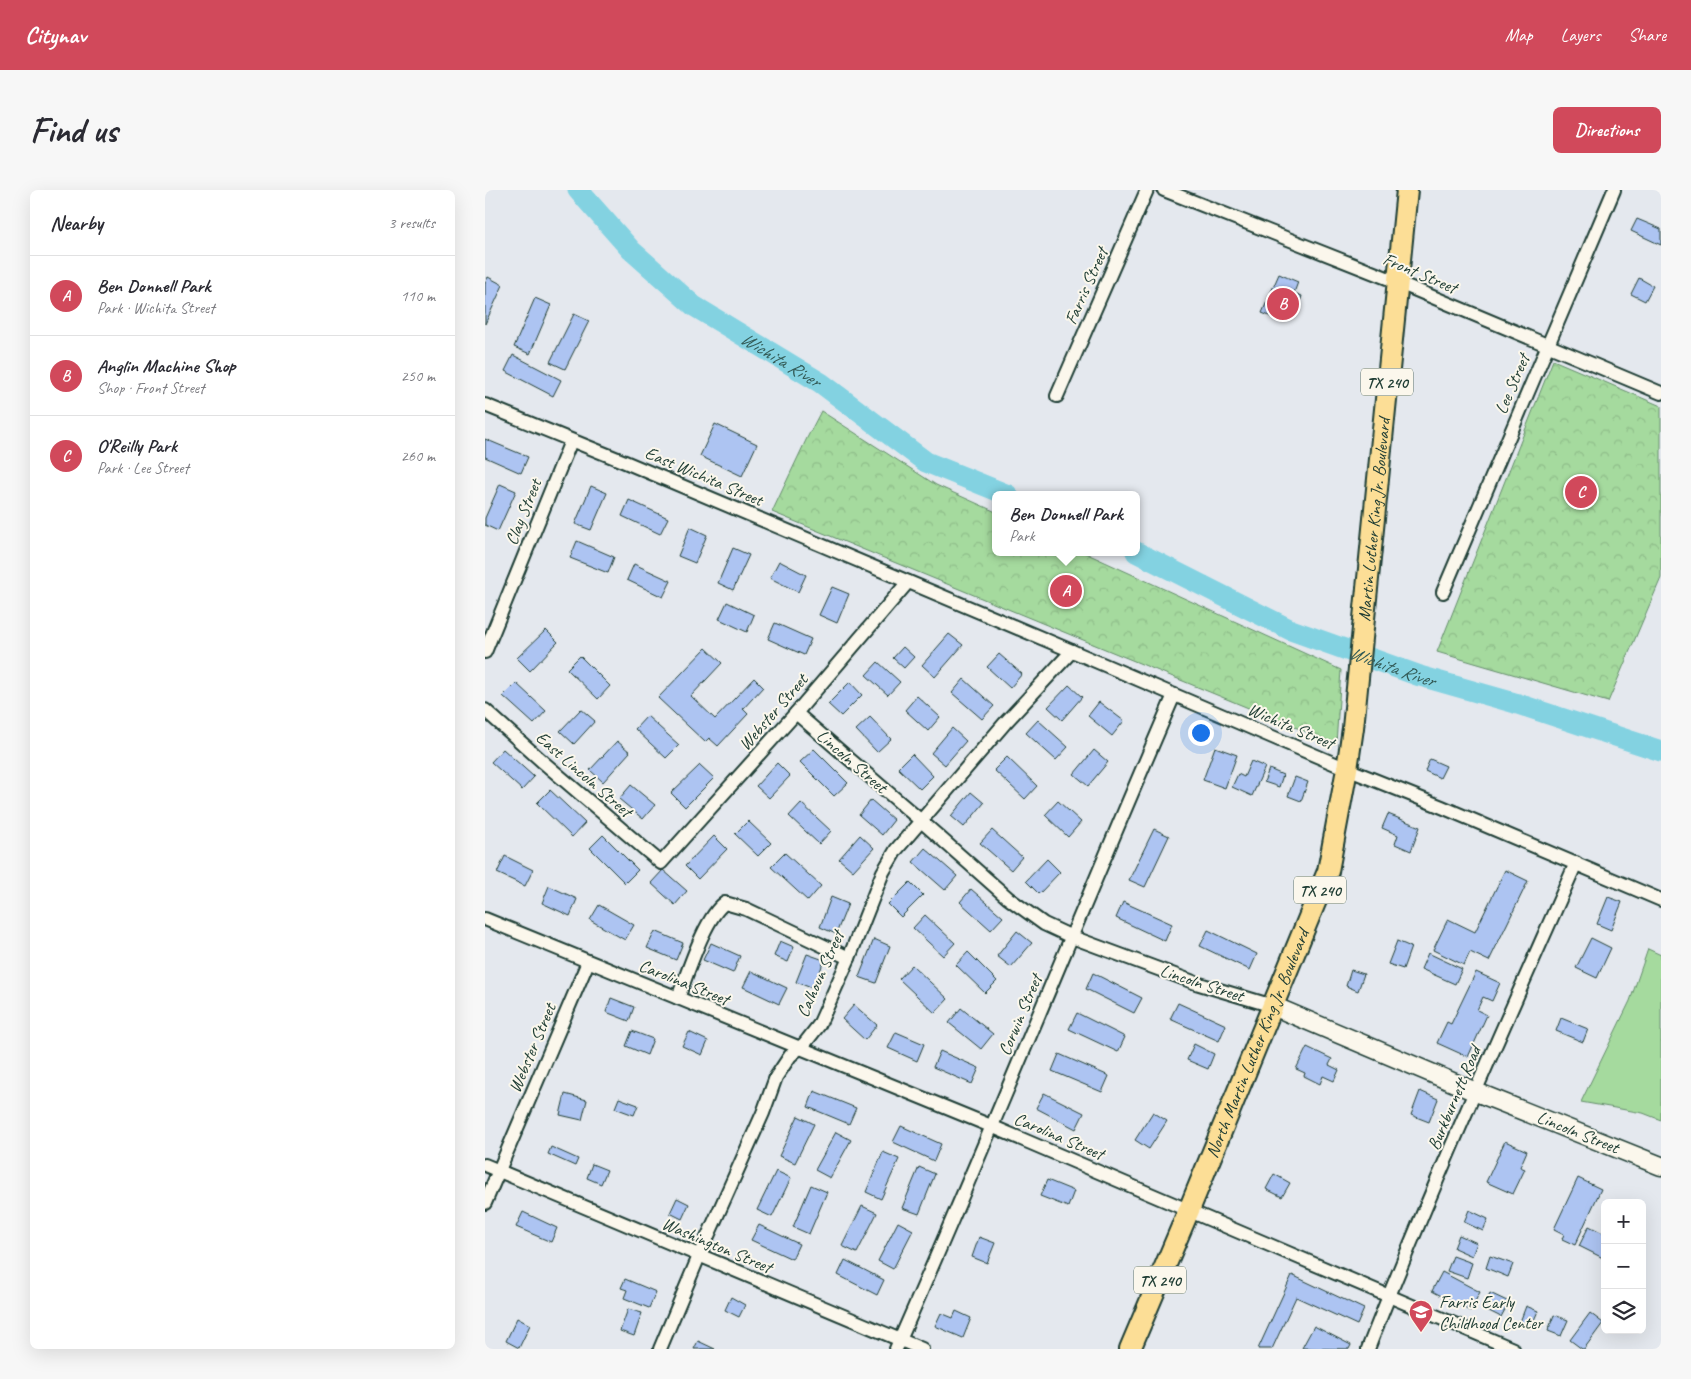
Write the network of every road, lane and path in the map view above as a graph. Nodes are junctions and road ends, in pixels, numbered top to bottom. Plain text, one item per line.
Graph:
1 (1147, 190) edge
2 (1164, 190) edge
3 (1407, 190) edge
4 (1614, 190) edge
5 (1397, 282) junction
6 (1548, 346) junction
7 (1661, 393) edge
8 (1057, 396) dead end
9 (485, 405) edge
10 (571, 441) junction
11 (908, 582) junction
12 (1443, 592) dead end
13 (1072, 651) junction
14 (485, 652) edge
15 (1175, 695) junction
16 (485, 710) edge
17 (796, 713) junction
18 (1353, 728) joint
19 (1347, 769) junction
20 (920, 820) junction
21 (661, 863) joint
22 (1576, 863) junction
23 (1661, 890) edge
24 (1644, 893) junction
25 (1661, 900) edge
26 (485, 919) edge
27 (1072, 937) junction
28 (849, 958) junction
29 (589, 962) junction
30 (678, 998) junction
31 (1273, 1006) junction
32 (799, 1048) junction
33 (1476, 1092) junction
34 (991, 1126) junction
35 (485, 1165) edge
36 (1661, 1166) edge
37 (499, 1171) junction
38 (485, 1204) edge
39 (1189, 1210) junction
40 (699, 1256) junction
41 (1389, 1297) junction
42 (898, 1344) edge
43 (660, 1349) edge
44 (922, 1349) edge
45 (1130, 1349) edge
46 (1369, 1349) edge
47 (1513, 1349) edge

1 - 8 street, Farris Street
2 - 5 street, Front Street
3 - 5 main road, Martin Luther King Jr. Boulevard / TX 240
4 - 6 street, Lee Street
5 - 6 street, Front Street
5 - 18 main road, Martin Luther King Jr. Boulevard / TX 240
6 - 7 street, Front Street
6 - 12 street, Lee Street
9 - 10 street, East Wichita Street
10 - 11 street, East Wichita Street
10 - 14 street, Clay Street
11 - 13 street, Wichita Street
11 - 17 street, Webster Street
13 - 15 street, Wichita Street
13 - 20 street, Calhoun Street
15 - 19 street, Wichita Street
15 - 27 street, Corwin Street
16 - 21 street, East Lincoln Street
17 - 20 street, Lincoln Street
17 - 21 street, Webster Street
18 - 19 main road, North Martin Luther King Jr. Boulevard / TX 240
19 - 22 street, Wichita Street
19 - 31 main road, North Martin Luther King Jr. Boulevard / TX 240
20 - 27 street, Lincoln Street
20 - 28 street, Calhoun Street
22 - 24 street, Wichita Street
22 - 33 street, Burkburnett Road
23 - 24 street
24 - 25 street, Wichita Street
26 - 29 street, Carolina Street
27 - 31 street, Lincoln Street
27 - 34 street, Corwin Street
28 - 30 street
28 - 32 street, Calhoun Street
29 - 30 street, Carolina Street
29 - 37 street, Webster Street
30 - 32 street, Carolina Street
31 - 33 main road, Lincoln Street
31 - 39 main road, North Martin Luther King Jr. Boulevard / TX 240
32 - 34 street, Carolina Street
32 - 40 street, Calhoun Street
33 - 36 main road, Lincoln Street
33 - 41 street, Burkburnett Road
34 - 39 street, Carolina Street
34 - 42 street, Corwin Street
35 - 37 street, Washington Street
37 - 38 street, Webster Street
37 - 40 street, Washington Street
39 - 41 street, Carolina Street
39 - 45 main road, North Martin Luther King Jr. Boulevard / TX 240
40 - 42 street, Washington Street
40 - 43 street, Calhoun Street
41 - 46 street, Burkburnett Road
41 - 47 street, Carolina Street
42 - 44 street, Washington Street

